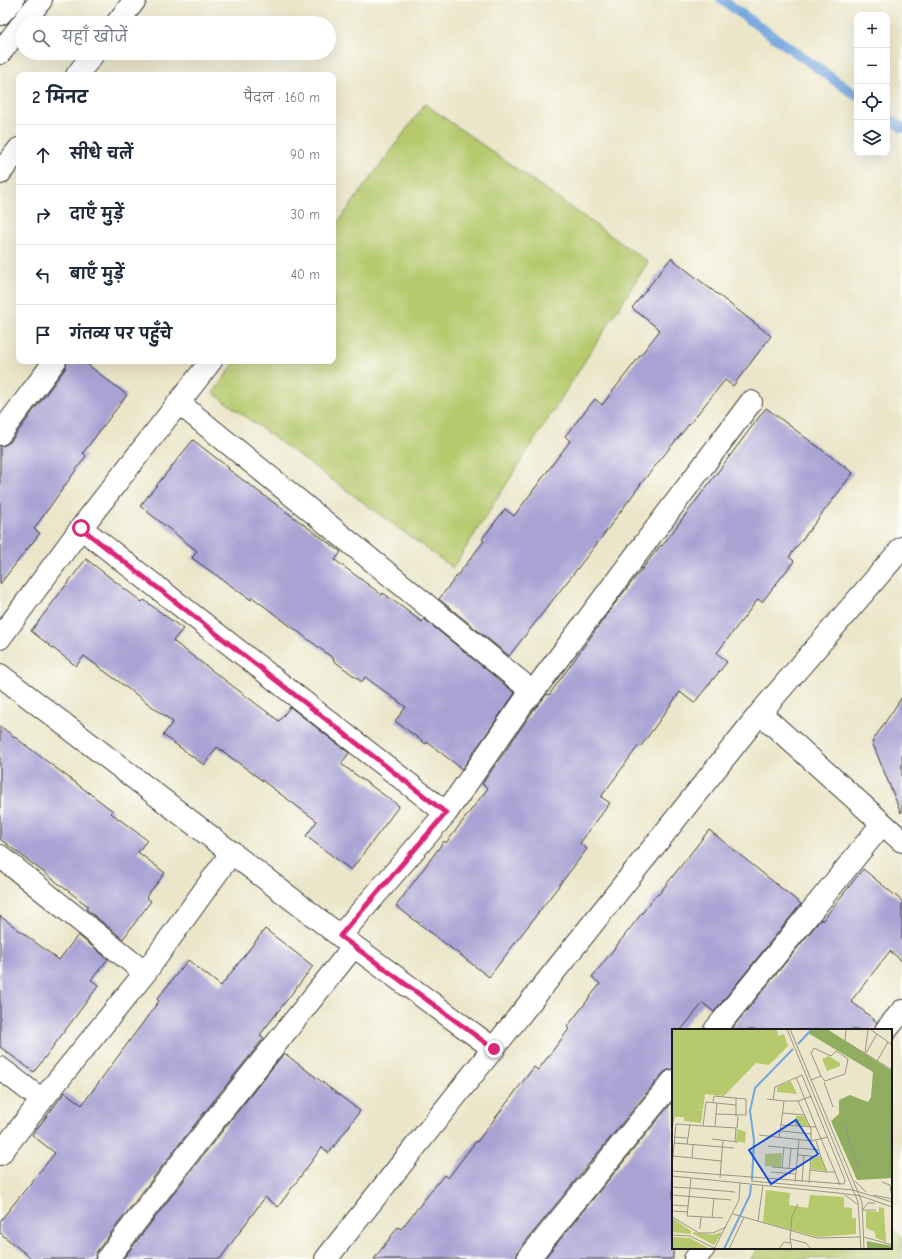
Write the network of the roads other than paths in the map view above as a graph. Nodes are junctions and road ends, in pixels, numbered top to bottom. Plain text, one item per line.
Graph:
1 (13, 0) edge
2 (41, 0) edge
3 (136, 0) edge
4 (0, 14) edge
5 (28, 16) edge
6 (123, 16) edge
7 (16, 32) edge
8 (0, 53) edge
9 (89, 60) edge
10 (79, 72) edge
11 (16, 153) edge
12 (0, 173) edge
13 (53, 364) edge
14 (209, 364) edge
15 (751, 402) dead end
16 (179, 403) junction
17 (0, 434) edge
18 (81, 528) junction
19 (902, 548) edge
20 (0, 638) edge
21 (0, 675) edge
22 (533, 692) junction
23 (760, 712) junction
24 (446, 813) junction
25 (882, 824) junction
26 (902, 841) edge
27 (232, 852) junction
28 (0, 856) edge
29 (347, 941) junction
30 (145, 973) junction
31 (902, 1011) edge
32 (716, 1029) edge
33 (887, 1029) edge
34 (494, 1049) junction
35 (0, 1068) edge
36 (672, 1082) edge
37 (42, 1100) junction
38 (0, 1154) edge
39 (703, 1249) edge
40 (107, 1259) edge
41 (326, 1259) edge
42 (528, 1259) edge
43 (695, 1259) edge

1 - 4 street
2 - 5 street
3 - 6 street
7 - 8 street
9 - 10 street
11 - 12 street
13 - 17 street
14 - 16 street
15 - 22 street
16 - 18 street
16 - 22 street
18 - 20 street
18 - 24 street
19 - 23 street
21 - 27 street
22 - 24 street
23 - 25 street
23 - 34 street
24 - 29 street
25 - 26 street
25 - 32 street
27 - 29 street
27 - 30 street
28 - 30 street
29 - 34 street
29 - 40 street
30 - 37 street
31 - 33 street
34 - 41 street
35 - 37 street
36 - 42 street
37 - 38 street
39 - 43 street

